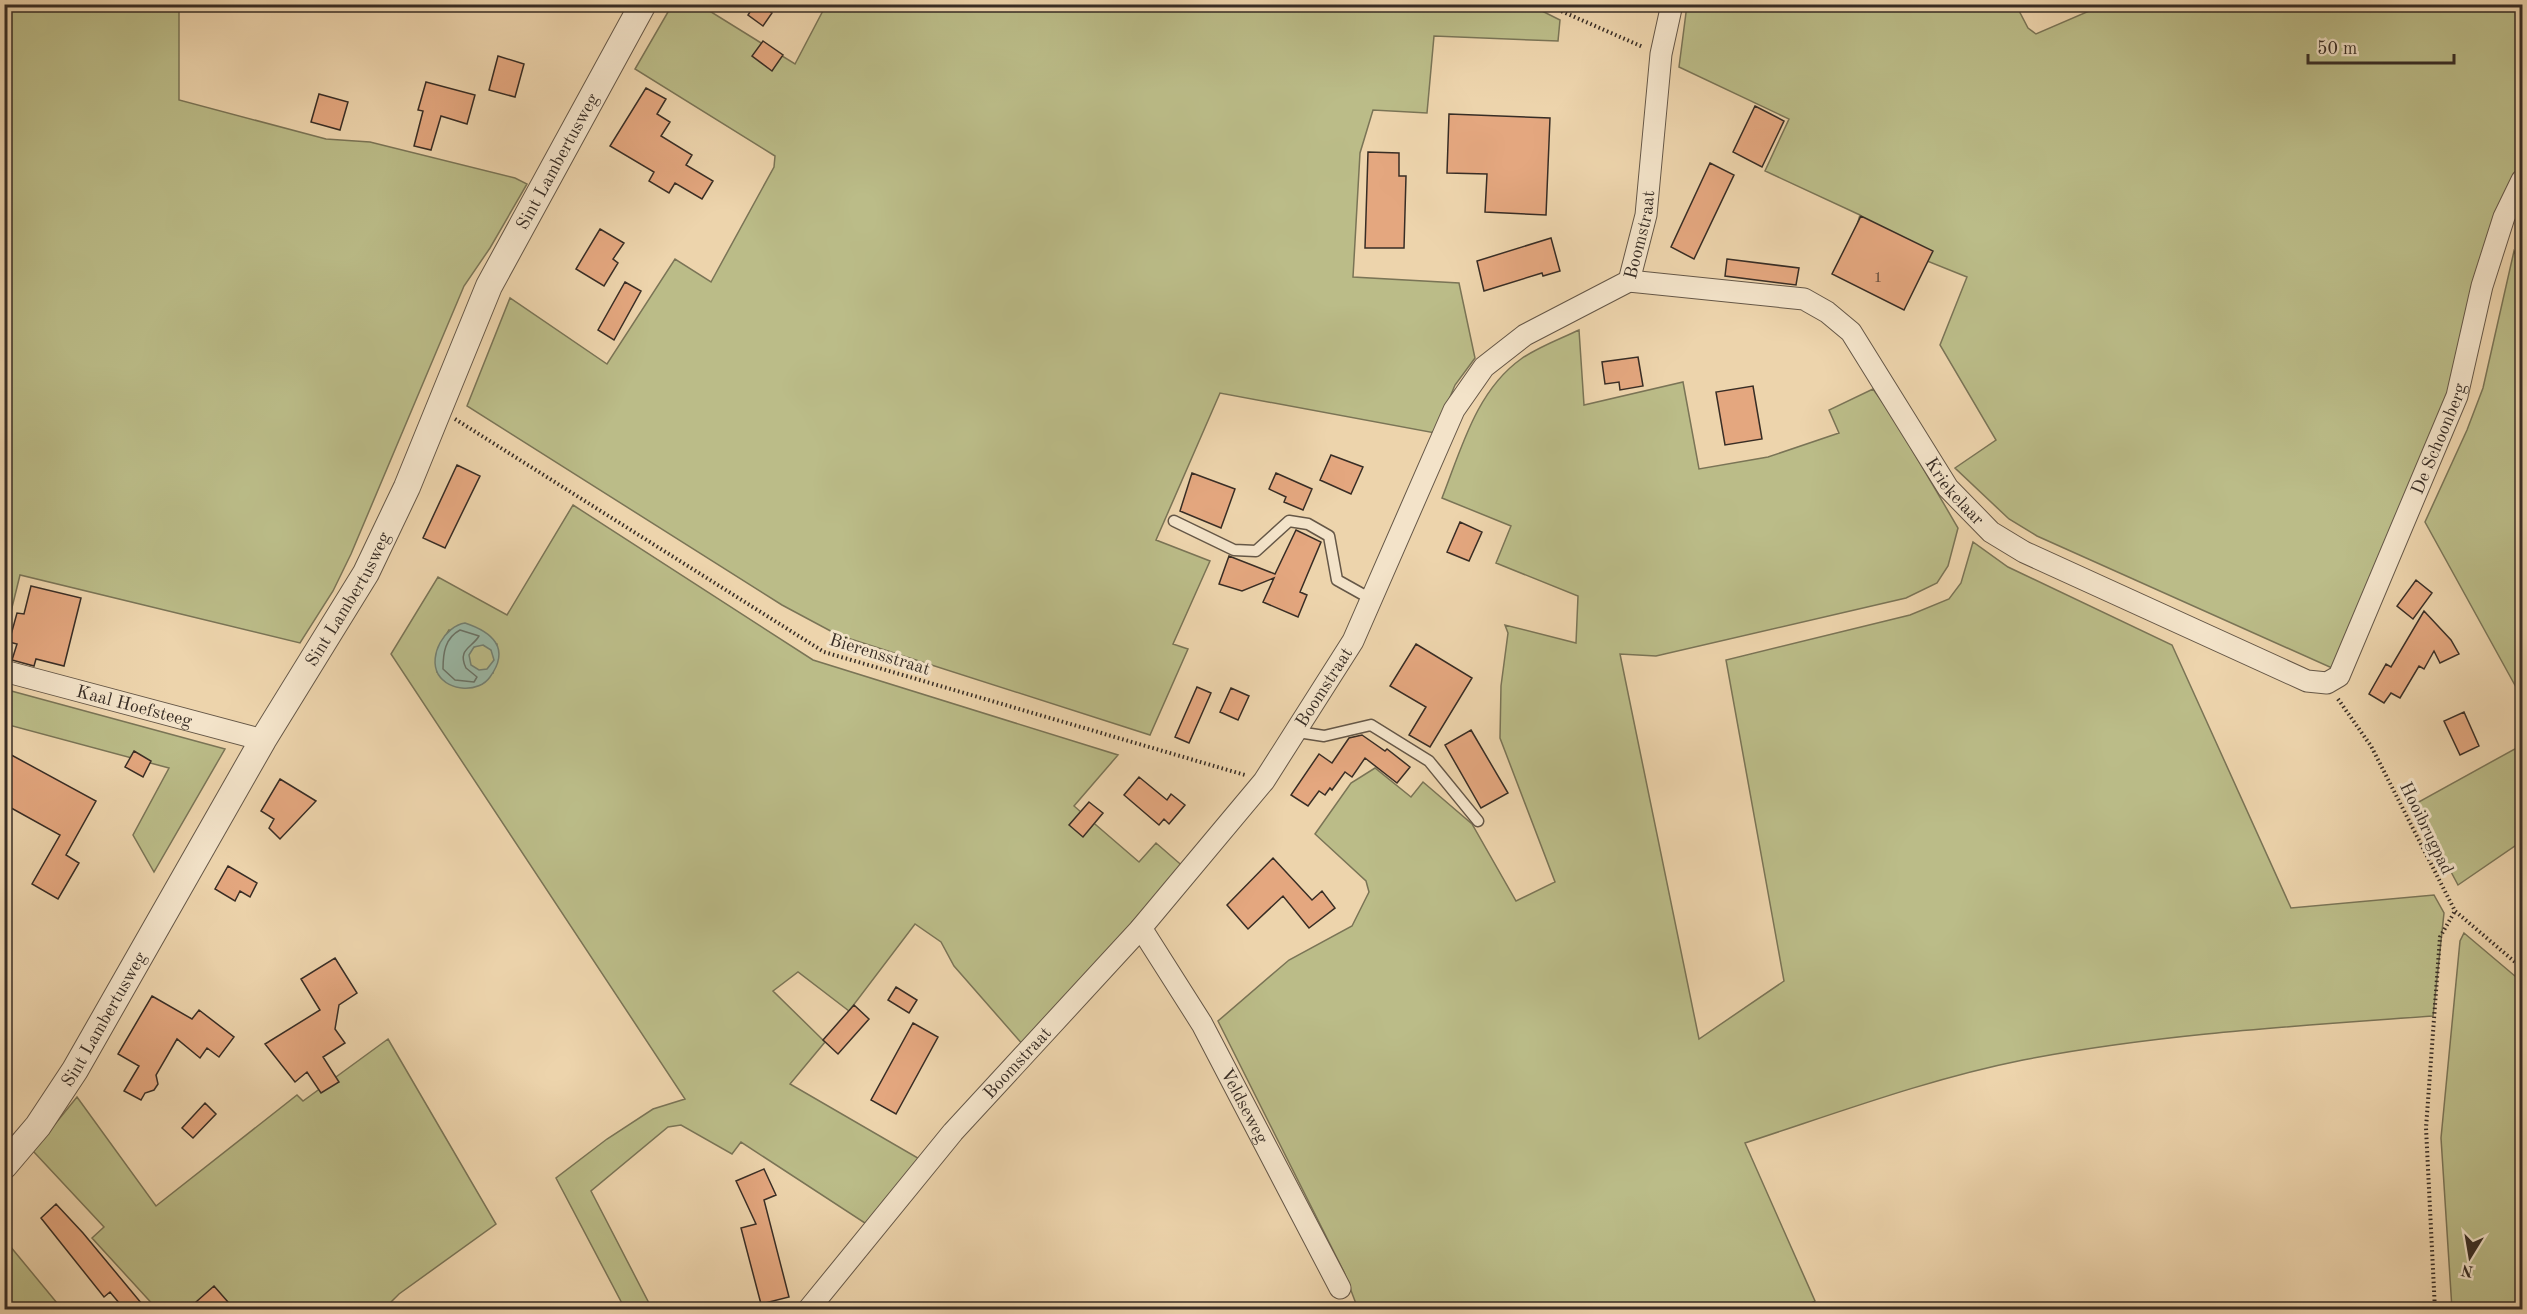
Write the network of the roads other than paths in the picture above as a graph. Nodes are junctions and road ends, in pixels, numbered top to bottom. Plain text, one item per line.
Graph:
1 (643, 4) edge
2 (1672, 4) edge
3 (2523, 180) edge
4 (1629, 281) junction
5 (1174, 521) dead end
6 (1371, 599) junction
7 (4, 671) edge
8 (2327, 683) joint
9 (1298, 732) junction
10 (263, 740) junction
11 (1478, 821) dead end
12 (1142, 928) junction
13 (4, 1166) edge
14 (1340, 1288) dead end
15 (808, 1310) edge

1 - 10 street, Sint Lambertusweg
2 - 4 street, Boomstraat
3 - 8 street, De Schoonberg
4 - 6 street, Boomstraat
4 - 8 street, Kriekelaar
5 - 6 lane
6 - 9 street, Boomstraat
7 - 10 street, Kaal Hoefsteeg
9 - 11 lane
9 - 12 street, Boomstraat
10 - 13 street, Sint Lambertusweg
12 - 14 street, Veldseweg
12 - 15 street, Boomstraat

